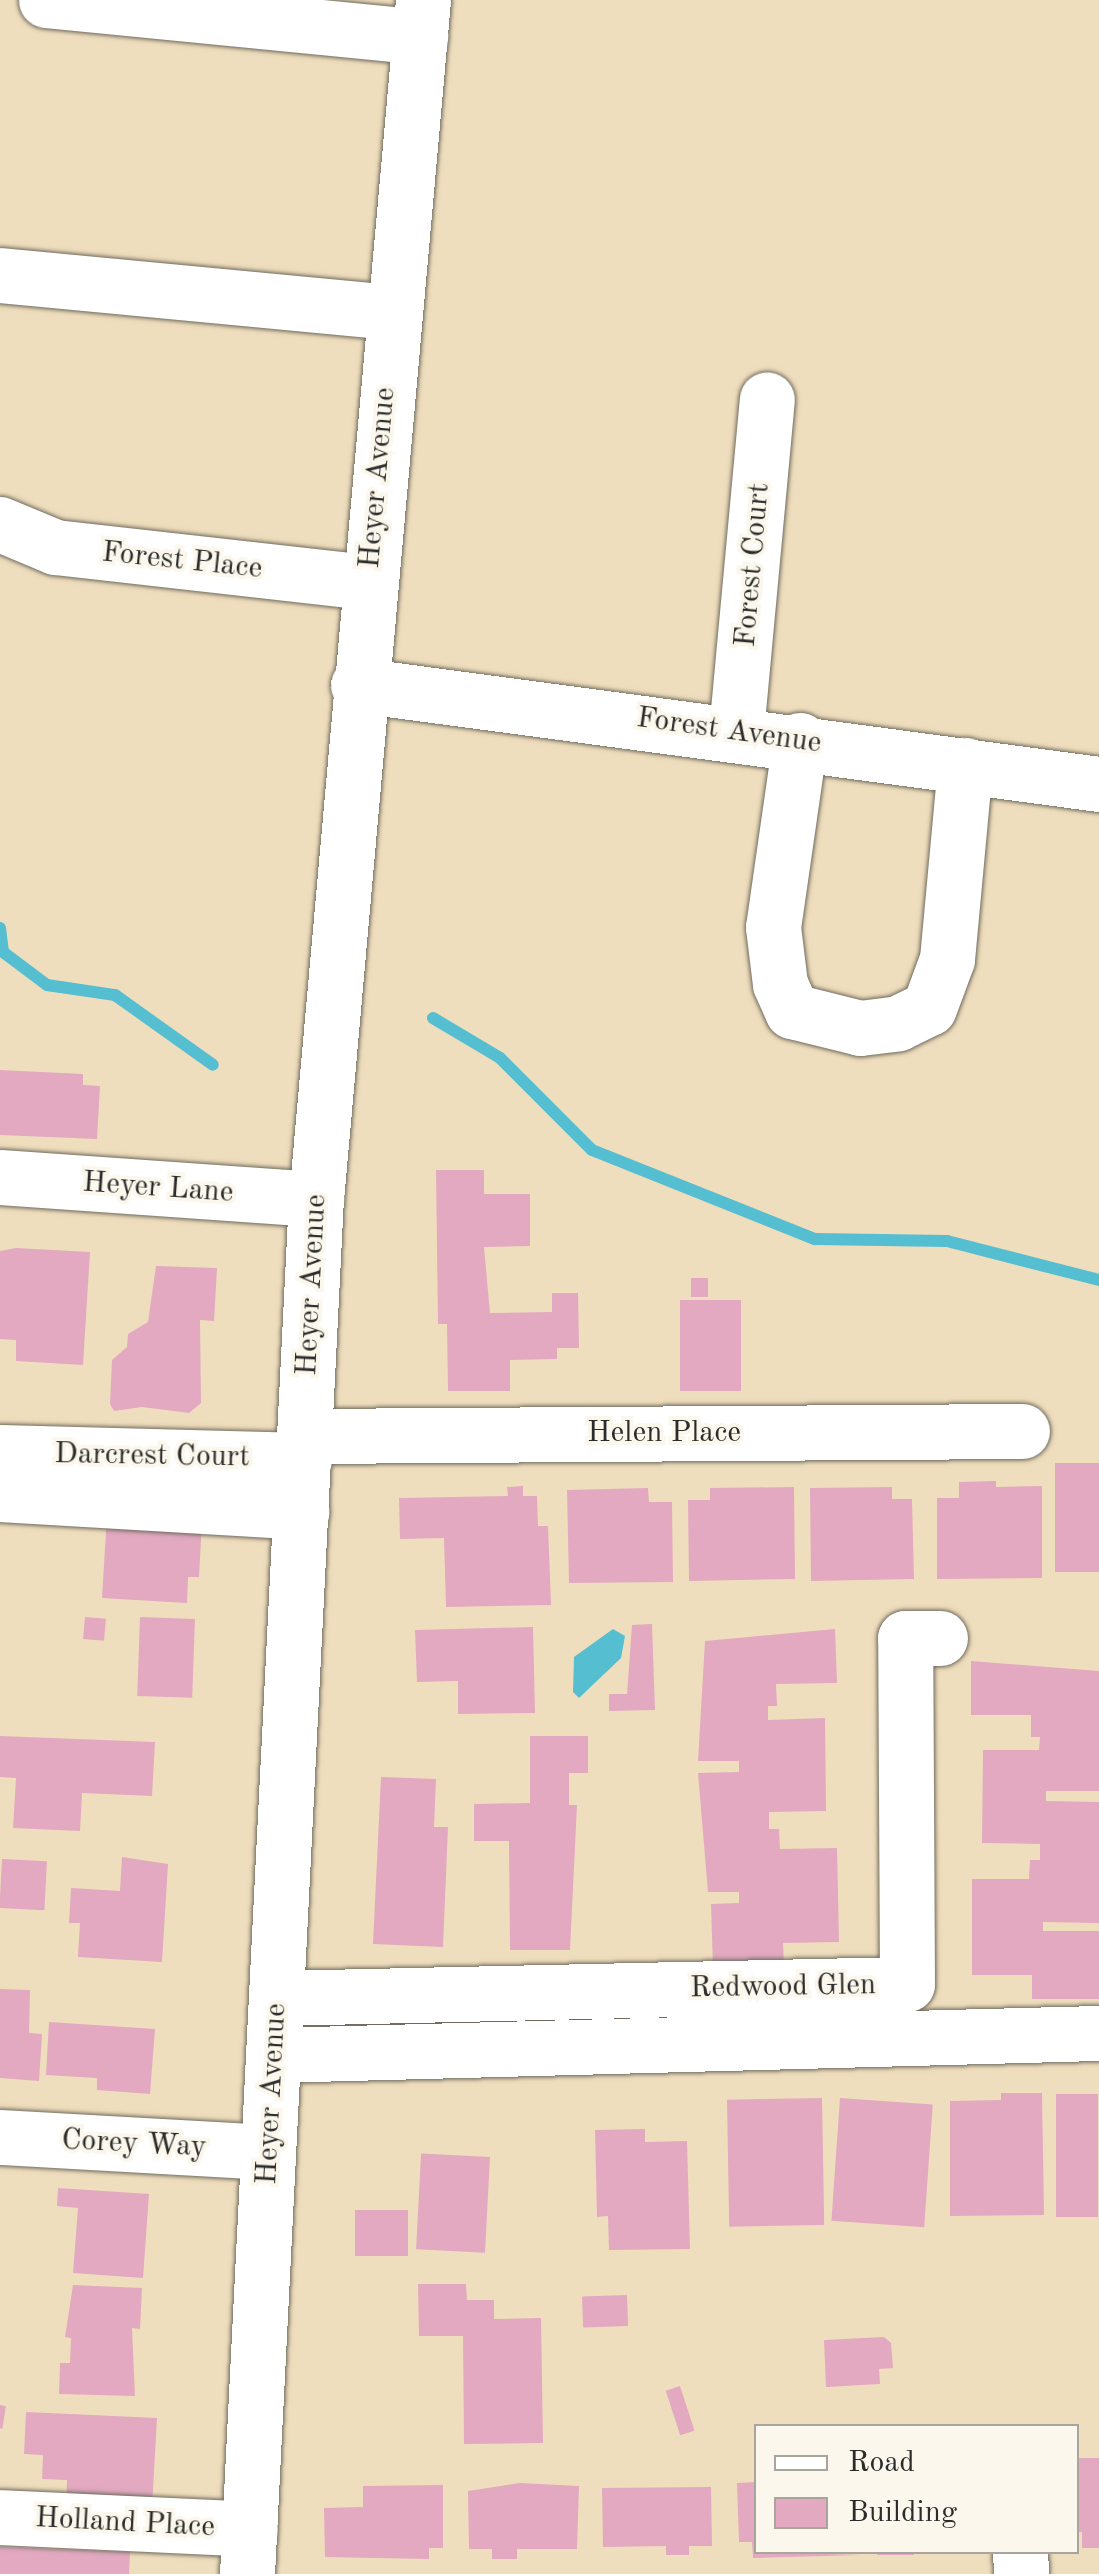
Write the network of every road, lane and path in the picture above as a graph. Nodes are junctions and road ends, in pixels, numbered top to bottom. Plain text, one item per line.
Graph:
1 (46, 0) edge
2 (421, 18) edge
3 (0, 274) edge
4 (394, 312) junction
5 (767, 398) dead end
6 (0, 524) edge
7 (368, 582) junction
8 (358, 684) junction
9 (736, 732) junction
10 (800, 740) junction
11 (965, 765) junction
12 (1099, 784) edge
13 (0, 1177) edge
14 (316, 1199) junction
15 (1022, 1431) dead end
16 (0, 1452) edge
17 (303, 1470) junction
18 (0, 1494) edge
19 (940, 1638) dead end
20 (278, 1998) junction
21 (1099, 2033) edge
22 (274, 2055) junction
23 (0, 2137) edge
24 (268, 2152) junction
25 (0, 2517) edge
26 (248, 2552) edge

1 - 2 street
2 - 4 street, Heyer Avenue
3 - 4 street
4 - 7 street, Heyer Avenue
5 - 9 street, Forest Court
6 - 7 street, Forest Place
7 - 8 street, Heyer Avenue
8 - 9 street, Forest Avenue
8 - 14 street, Heyer Avenue
9 - 10 street, Forest Avenue
10 - 11 street, Forest Avenue
10 - 11 street
11 - 12 street, Forest Avenue
13 - 14 street, Heyer Lane
14 - 17 street, Heyer Avenue
15 - 17 street, Helen Place
16 - 17 street, Darcrest Court
17 - 18 street
17 - 20 street, Heyer Avenue
19 - 20 street, Redwood Glen
20 - 22 street, Heyer Avenue
21 - 22 street
22 - 24 street, Heyer Avenue
23 - 24 street, Corey Way
24 - 26 street, Heyer Avenue
25 - 26 street, Holland Place

